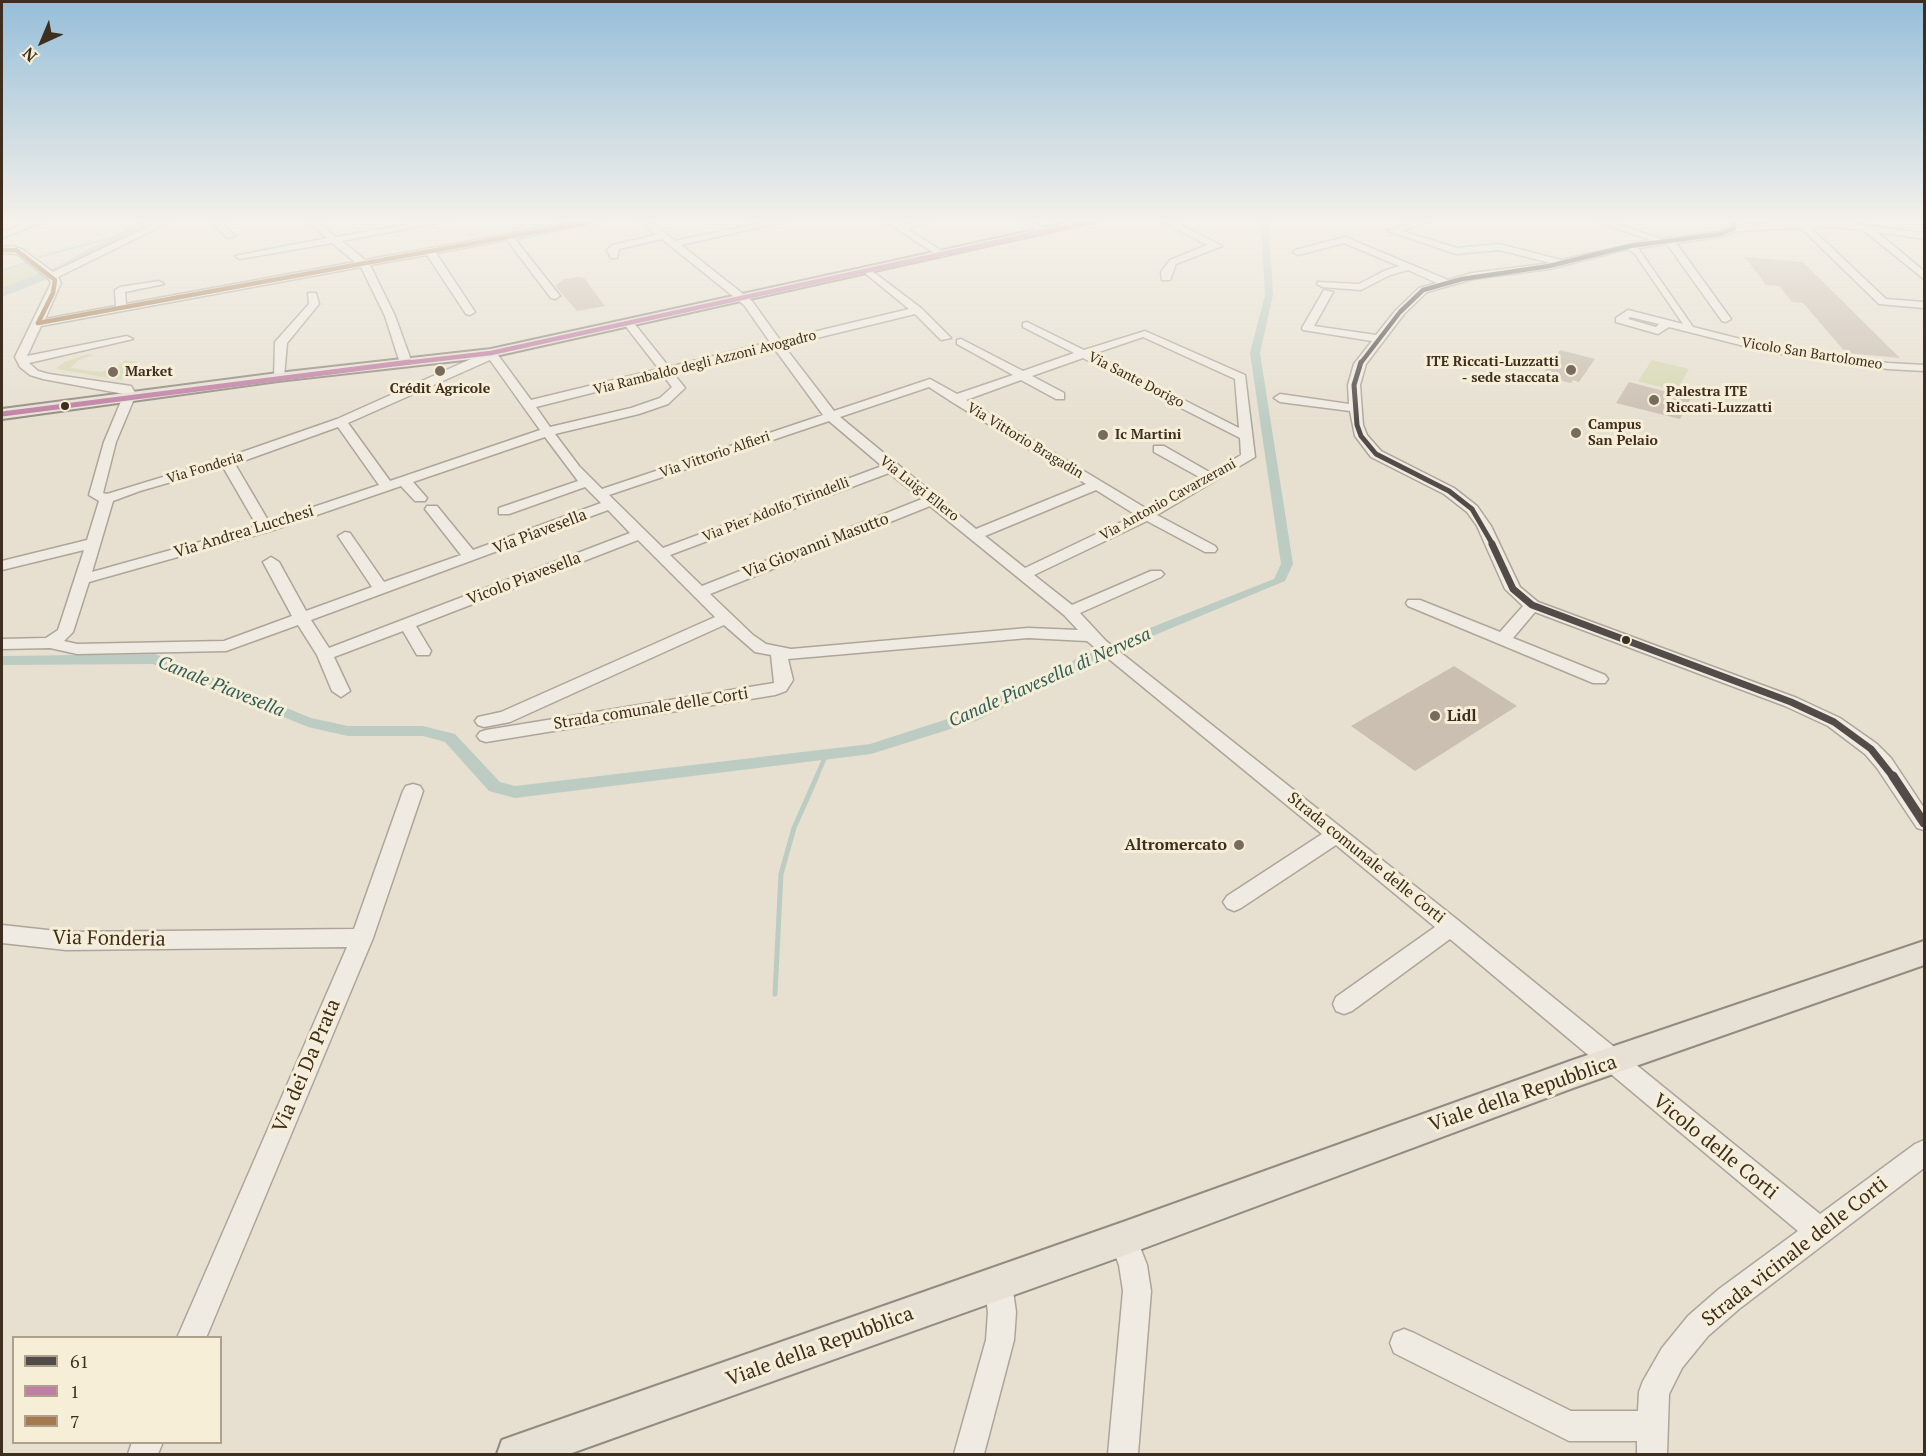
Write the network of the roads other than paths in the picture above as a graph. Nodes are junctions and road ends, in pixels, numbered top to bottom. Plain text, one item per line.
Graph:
1 (55, 289) edge
2 (131, 289) edge
3 (184, 289) edge
4 (311, 289) edge
5 (377, 289) edge
6 (455, 289) edge
7 (550, 289) edge
8 (732, 289) edge
9 (786, 289) edge
10 (891, 289) edge
11 (1325, 289) edge
12 (1425, 289) edge
13 (1664, 289) edge
14 (1703, 289) edge
15 (1869, 289) edge
16 (555, 296) dead end
17 (744, 298) junction
18 (1924, 305) edge
19 (121, 308) junction
20 (917, 310) junction
21 (470, 312) dead end
22 (1726, 319) dead end
23 (38, 323) junction
24 (1667, 323) dead end
25 (629, 324) junction
26 (1689, 325) dead end
27 (1027, 326) dead end
28 (945, 338) dead end
29 (127, 339) dead end
30 (1378, 339) junction
31 (961, 342) dead end
32 (778, 345) junction
33 (491, 353) junction
34 (1084, 354) junction
35 (21, 360) junction
36 (406, 363) junction
37 (1924, 368) edge
38 (668, 373) junction
39 (1023, 376) junction
40 (278, 377) junction
41 (111, 387) junction
42 (1060, 396) dead end
43 (129, 397) junction
44 (1280, 398) dead end
45 (956, 399) junction
46 (102, 400) junction
47 (527, 405) junction
48 (1354, 408) junction
49 (2, 414) edge
50 (831, 416) junction
51 (341, 422) junction
52 (545, 432) junction
53 (1244, 435) junction
54 (1159, 449) dead end
55 (227, 462) junction
56 (892, 467) junction
57 (1211, 478) junction
58 (405, 482) junction
59 (587, 482) junction
60 (1097, 484) junction
61 (388, 488) junction
62 (101, 497) junction
63 (420, 498) dead end
64 (605, 500) junction
65 (933, 500) junction
66 (432, 509) dead end
67 (504, 511) dead end
68 (1147, 515) junction
69 (265, 528) junction
70 (640, 534) junction
71 (976, 534) junction
72 (345, 536) dead end
73 (94, 543) junction
74 (1210, 549) dead end
75 (660, 554) junction
76 (471, 558) junction
77 (271, 562) dead end
78 (2, 565) edge
79 (1024, 574) junction
80 (1156, 574) dead end
81 (82, 579) junction
82 (382, 590) junction
83 (700, 592) junction
84 (1414, 603) dead end
85 (1532, 605) junction
86 (1070, 612) junction
87 (726, 618) junction
88 (302, 619) junction
89 (407, 624) junction
90 (1503, 639) junction
91 (50, 643) junction
92 (2, 644) edge
93 (1103, 647) junction
94 (423, 651) dead end
95 (780, 653) junction
96 (326, 655) junction
97 (1599, 679) dead end
98 (341, 691) dead end
99 (413, 791) dead end
100 (1924, 823) edge
101 (1336, 835) junction
102 (1234, 902) dead end
103 (1451, 927) junction
104 (2, 934) edge
105 (362, 938) junction
106 (1924, 952) edge
107 (1344, 1004) dead end
108 (1612, 1063) junction
109 (1924, 1153) edge
110 (1819, 1231) junction
111 (1123, 1239) junction
112 (998, 1284) junction
113 (192, 1336) edge
114 (1404, 1343) dead end
115 (1652, 1441) edge
116 (516, 1455) edge
117 (969, 1455) edge
118 (1123, 1455) edge

1 - 23 street
2 - 19 street
3 - 19 street
4 - 40 street
5 - 36 street
6 - 21 street
7 - 16 street
8 - 17 street, Via Luigi Ellero
9 - 17 main road
10 - 20 street
11 - 30 street
12 - 30 street
13 - 26 street
14 - 22 street
15 - 18 street
17 - 25 main road
17 - 32 street, Via Luigi Ellero
19 - 23 street
20 - 28 street
20 - 32 street, Via Rambaldo degli Azzoni Avogadro
23 - 35 street
24 - 37 street, Vicolo San Bartolomeo
25 - 33 main road
25 - 38 street
27 - 34 street, Via Sante Dorigo
29 - 35 street
30 - 48 street
31 - 39 street
32 - 38 street, Via Rambaldo degli Azzoni Avogadro
32 - 50 street, Via Luigi Ellero
33 - 36 main road
33 - 47 street
33 - 51 street, Via Fonderia
34 - 39 street, Via Antonio Cavarzerani
34 - 53 street, Via Sante Dorigo
34 - 53 street, Via Antonio Cavarzerani
35 - 41 street
36 - 40 main road
38 - 47 street, Via Rambaldo degli Azzoni Avogadro
38 - 52 street, Via Andrea Lucchesi
39 - 42 street
39 - 45 street, Via Antonio Cavarzerani
40 - 43 main road
41 - 43 street
41 - 46 street
43 - 46 main road
43 - 62 street
44 - 48 street
45 - 50 street, Via Vittorio Bragadin
45 - 60 street, Via Vittorio Bragadin
46 - 49 main road
47 - 52 street
48 - 85 street
50 - 56 street, Via Luigi Ellero
50 - 64 street, Via Vittorio Alfieri
51 - 55 street, Via Fonderia
51 - 61 street
52 - 58 street, Via Andrea Lucchesi
52 - 59 street
53 - 57 street, Via Antonio Cavarzerani
54 - 57 street
55 - 62 street, Via Fonderia
55 - 69 street
56 - 65 street, Via Luigi Ellero
56 - 75 street, Via Pier Adolfo Tirindelli
57 - 68 street, Via Antonio Cavarzerani
58 - 61 street, Via Andrea Lucchesi
58 - 63 street
59 - 64 street
59 - 67 street
60 - 68 street, Via Vittorio Bragadin
60 - 71 street
61 - 69 street, Via Andrea Lucchesi
62 - 73 street
64 - 70 street
64 - 76 street, Via Piavesella
65 - 71 street, Via Luigi Ellero
65 - 83 street, Via Giovanni Masutto
66 - 76 street, Via Piavesella
68 - 74 street, Via Vittorio Bragadin
68 - 79 street, Via Antonio Cavarzerani
69 - 81 street, Via Andrea Lucchesi
70 - 75 street
70 - 89 street, Vicolo Piavesella
71 - 79 street, Via Luigi Ellero
72 - 82 street
73 - 78 street
73 - 81 street
75 - 83 street
76 - 82 street, Via Piavesella
77 - 88 street
79 - 86 street, Via Luigi Ellero
80 - 86 street
81 - 91 street
82 - 88 street, Via Piavesella
83 - 87 street
84 - 90 street
85 - 90 street
85 - 100 street
86 - 93 street, Via Luigi Ellero
87 - 95 street
87 - 95 street, Strada comunale delle Corti
88 - 91 street, Via Piavesella
88 - 96 street
89 - 94 street
89 - 96 street, Vicolo Piavesella
90 - 97 street
91 - 92 street
93 - 95 street
93 - 101 street, Strada comunale delle Corti
96 - 98 street
99 - 105 street, Via dei Da Prata
101 - 102 street
101 - 103 street, Strada comunale delle Corti
103 - 107 street
103 - 108 street, Strada comunale delle Corti
104 - 105 street, Via Fonderia
105 - 113 street, Via dei Da Prata
106 - 108 main road, Viale della Repubblica
108 - 110 street, Vicolo delle Corti
108 - 111 main road, Viale della Repubblica
109 - 110 street, Strada vicinale delle Corti
110 - 115 street, Strada vicinale delle Corti
111 - 112 main road, Viale della Repubblica
111 - 118 street
112 - 116 main road, Viale della Repubblica
112 - 117 street
114 - 115 street, Strada vicinale delle Corti

